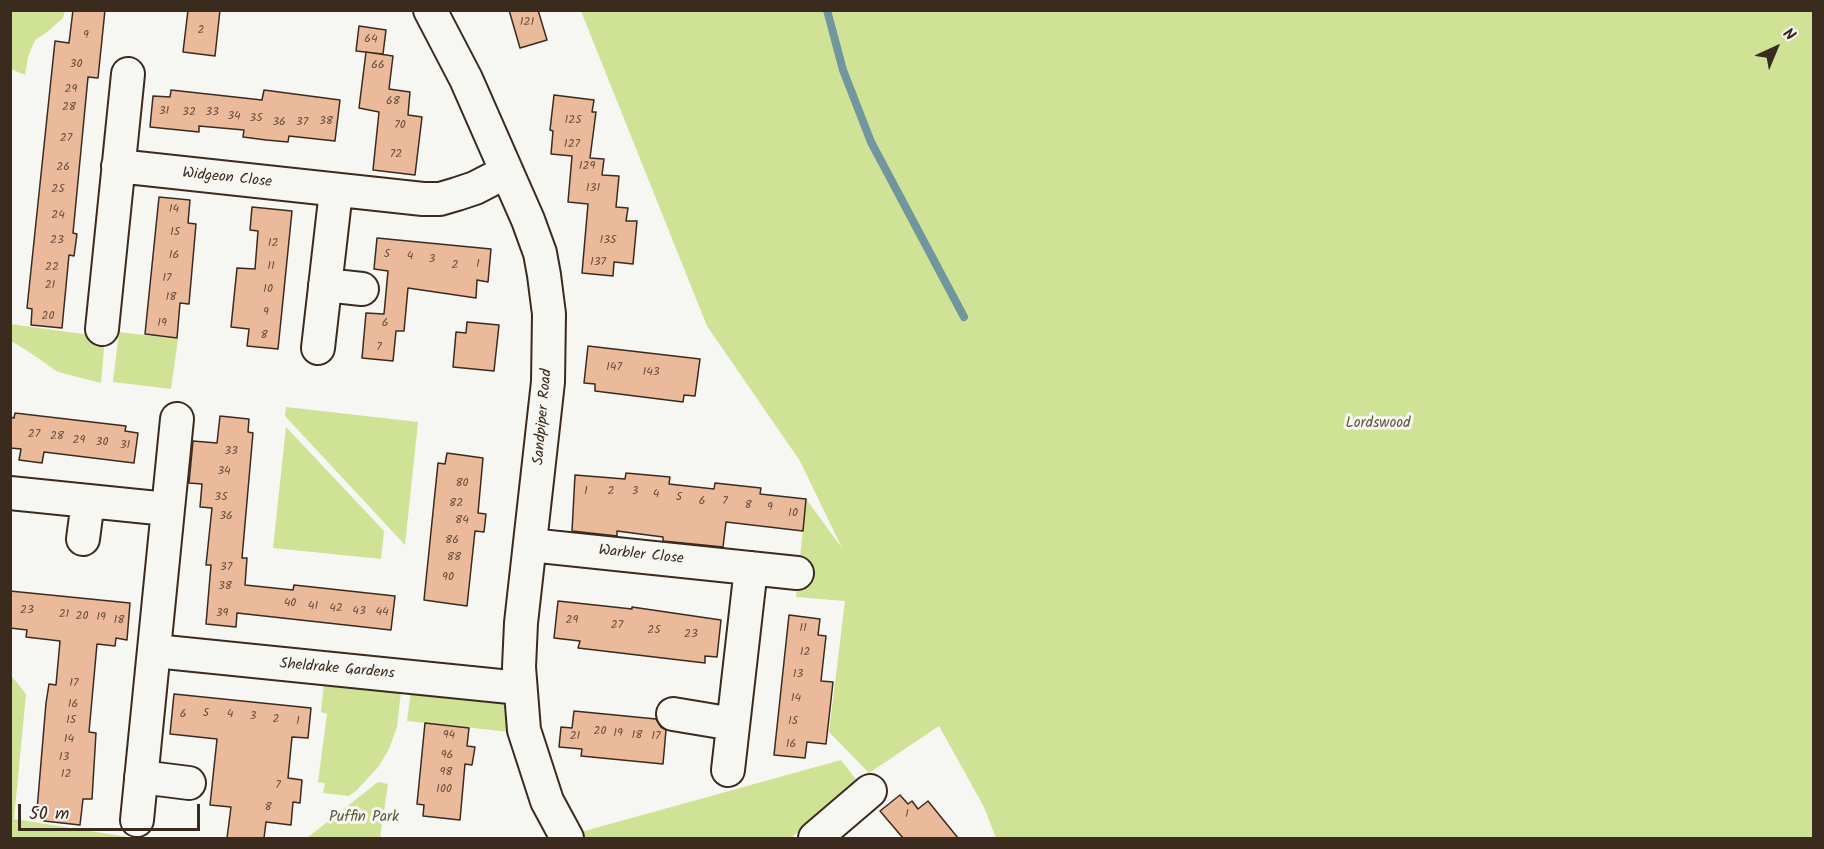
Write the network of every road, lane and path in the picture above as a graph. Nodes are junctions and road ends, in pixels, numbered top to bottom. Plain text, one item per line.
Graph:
1 (430, 10) edge
2 (128, 74) dead end
3 (118, 166) junction
4 (507, 172) junction
5 (336, 191) junction
6 (325, 285) junction
7 (362, 289) dead end
8 (102, 328) dead end
9 (318, 348) dead end
10 (177, 419) dead end
11 (10, 493) edge
12 (88, 501) junction
13 (167, 509) junction
14 (83, 539) dead end
15 (530, 545) junction
16 (751, 568) junction
17 (797, 573) dead end
18 (155, 651) junction
19 (520, 688) junction
20 (673, 714) dead end
21 (734, 724) junction
22 (728, 770) dead end
23 (141, 777) junction
24 (189, 783) dead end
25 (870, 791) dead end
26 (137, 820) dead end
27 (829, 834) edge
28 (567, 838) edge

1 - 4 street, Sandpiper Road
2 - 3 street
3 - 5 street, Widgeon Close
3 - 8 street
4 - 5 street, Widgeon Close
4 - 15 street, Sandpiper Road
5 - 6 street
6 - 7 street
6 - 9 street
10 - 13 street
11 - 12 street
12 - 13 street
12 - 14 street
13 - 18 street
15 - 16 street, Warbler Close
15 - 19 street, Sandpiper Road
16 - 17 street, Warbler Close
16 - 21 street
18 - 19 street, Sheldrake Gardens
18 - 23 street
19 - 28 street, Sandpiper Road
20 - 21 street
21 - 22 street
23 - 24 street
23 - 26 street
25 - 27 street

